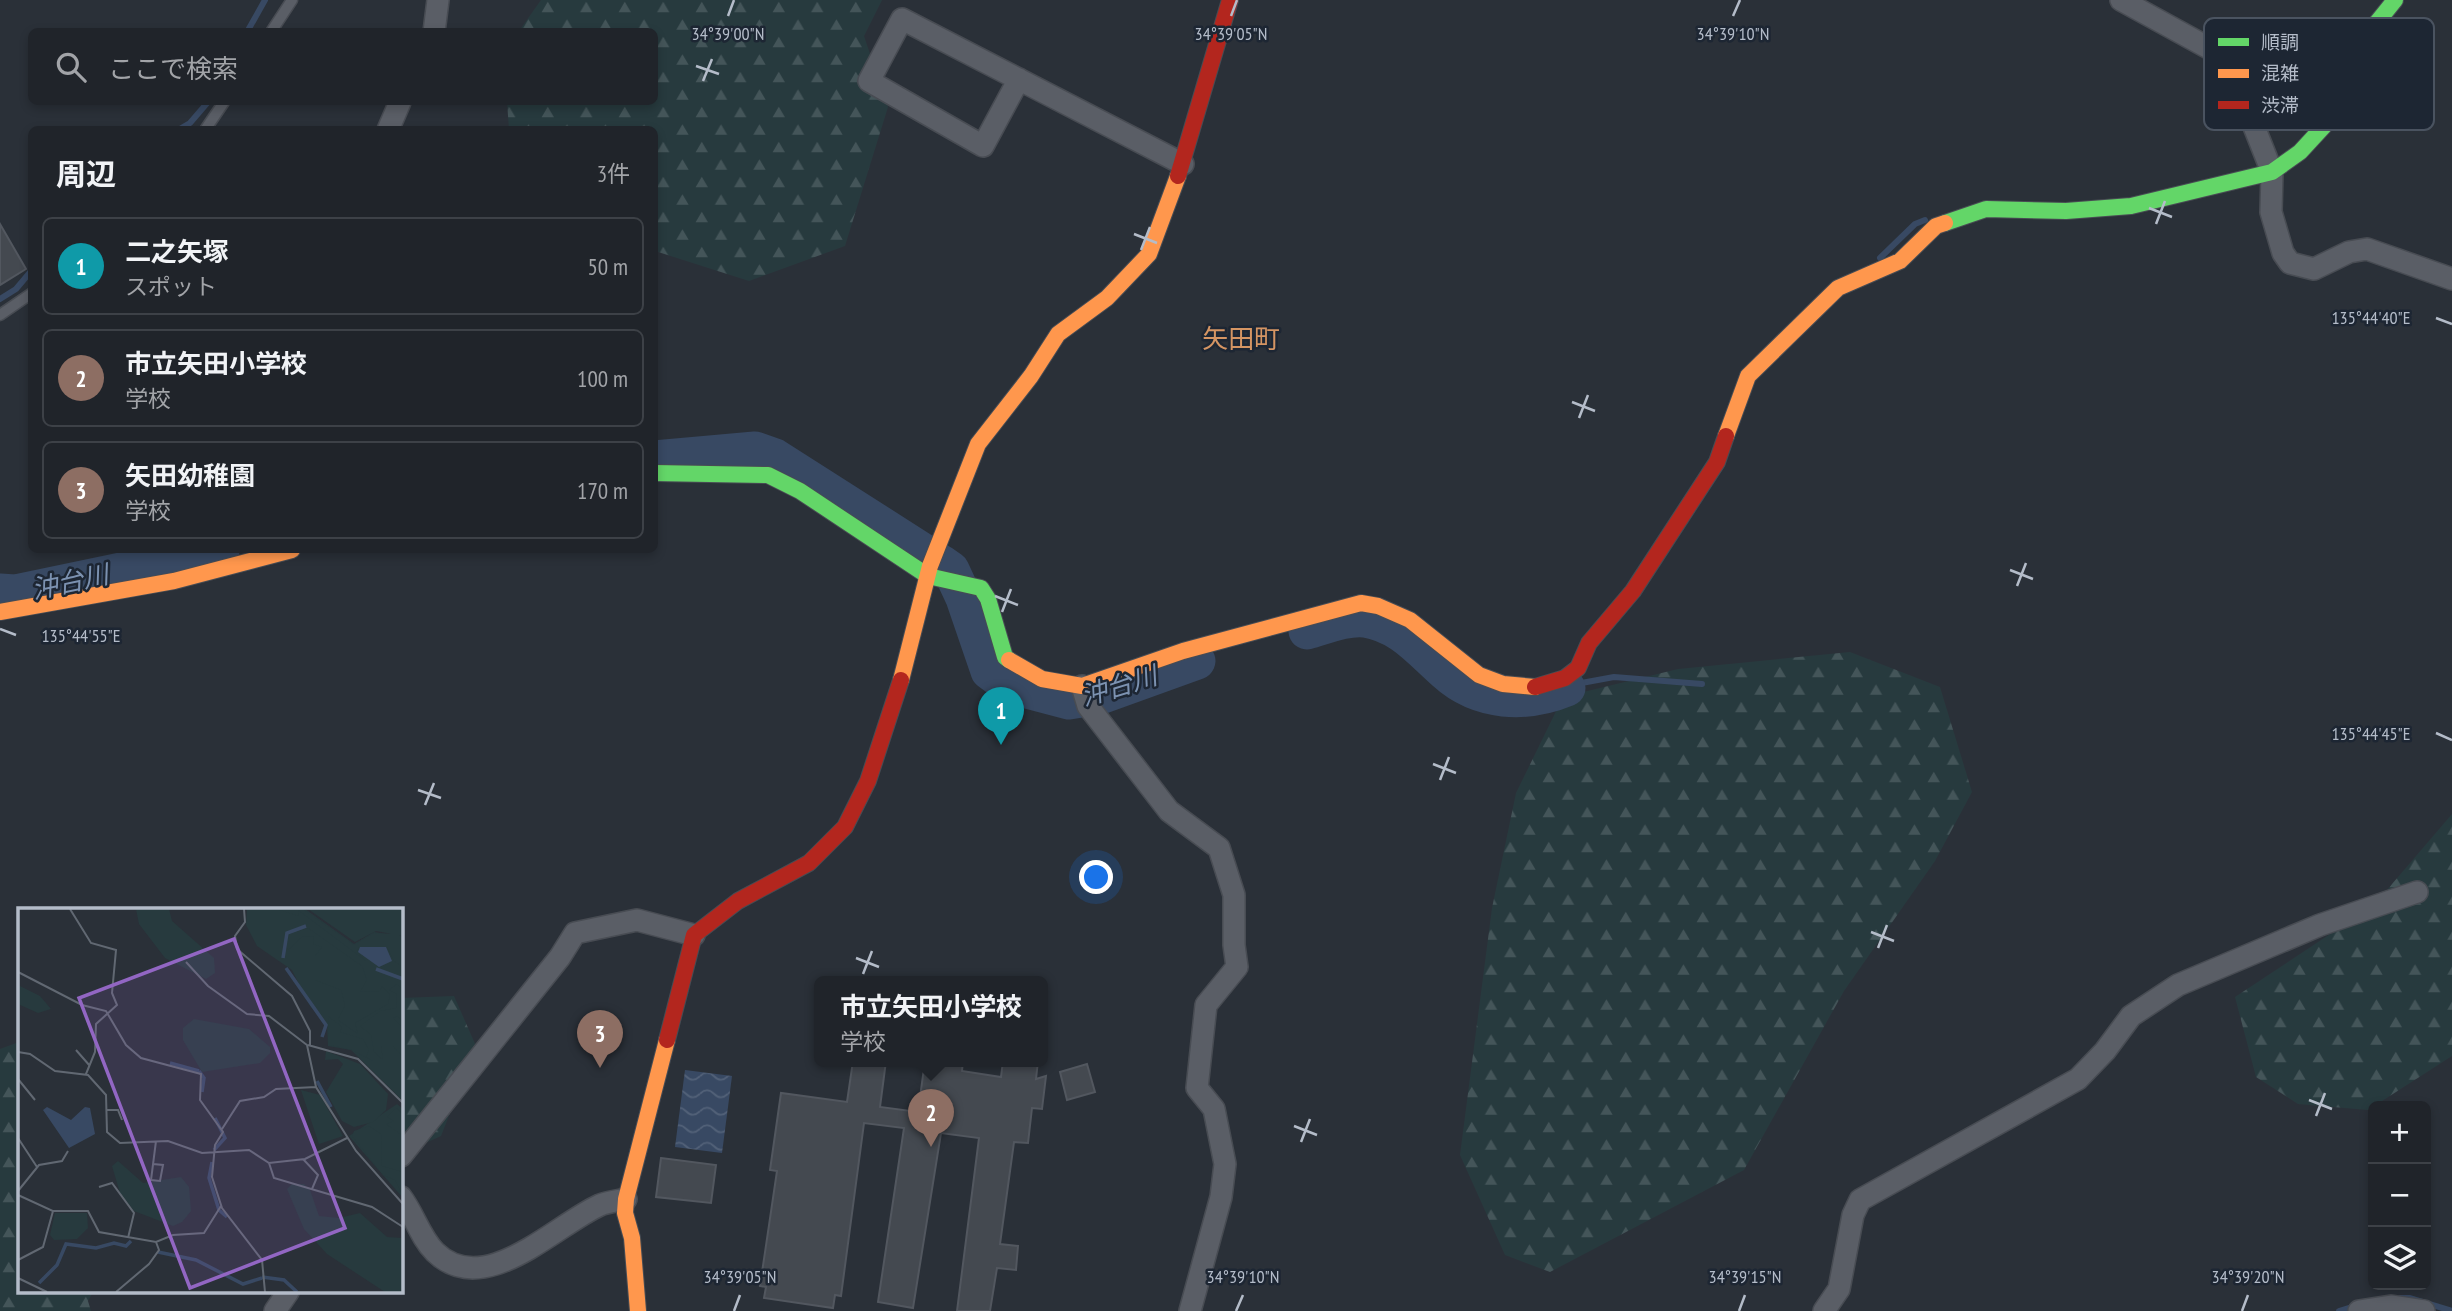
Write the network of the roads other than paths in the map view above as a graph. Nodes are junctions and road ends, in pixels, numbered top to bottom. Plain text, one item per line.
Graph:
1 (292, 0) edge
2 (438, 0) edge
3 (1230, 0) edge
4 (2121, 0) edge
5 (2395, 0) edge
6 (2377, 18) edge
7 (274, 28) edge
8 (434, 28) edge
9 (2204, 45) edge
10 (1019, 79) junction
11 (222, 105) edge
12 (399, 105) edge
13 (208, 126) edge
14 (390, 126) edge
15 (2255, 130) edge
16 (2320, 130) edge
17 (1183, 164) junction
18 (2272, 172) junction
19 (2452, 279) edge
20 (28, 296) edge
21 (0, 315) edge
22 (658, 473) edge
23 (281, 553) edge
24 (931, 565) junction
25 (0, 612) edge
26 (1084, 696) junction
27 (2417, 892) dead end
28 (694, 935) junction
29 (402, 1155) edge
30 (402, 1199) edge
31 (626, 1199) junction
32 (287, 1294) edge
33 (275, 1311) edge
34 (638, 1311) edge
35 (1189, 1311) edge
36 (1824, 1311) edge
37 (2359, 1311) edge
38 (2424, 1311) edge

1 - 7 lane
2 - 8 street
3 - 17 street
4 - 9 street
5 - 6 street
10 - 10 street
10 - 17 street
11 - 13 lane
12 - 14 street
15 - 18 street
16 - 18 street
17 - 24 street
18 - 19 street
18 - 26 street
20 - 21 lane
22 - 24 street
23 - 25 street
24 - 26 street
24 - 28 street
26 - 35 street
27 - 36 street
28 - 29 street
28 - 31 street
30 - 31 street
31 - 34 street
32 - 33 street
37 - 38 street

